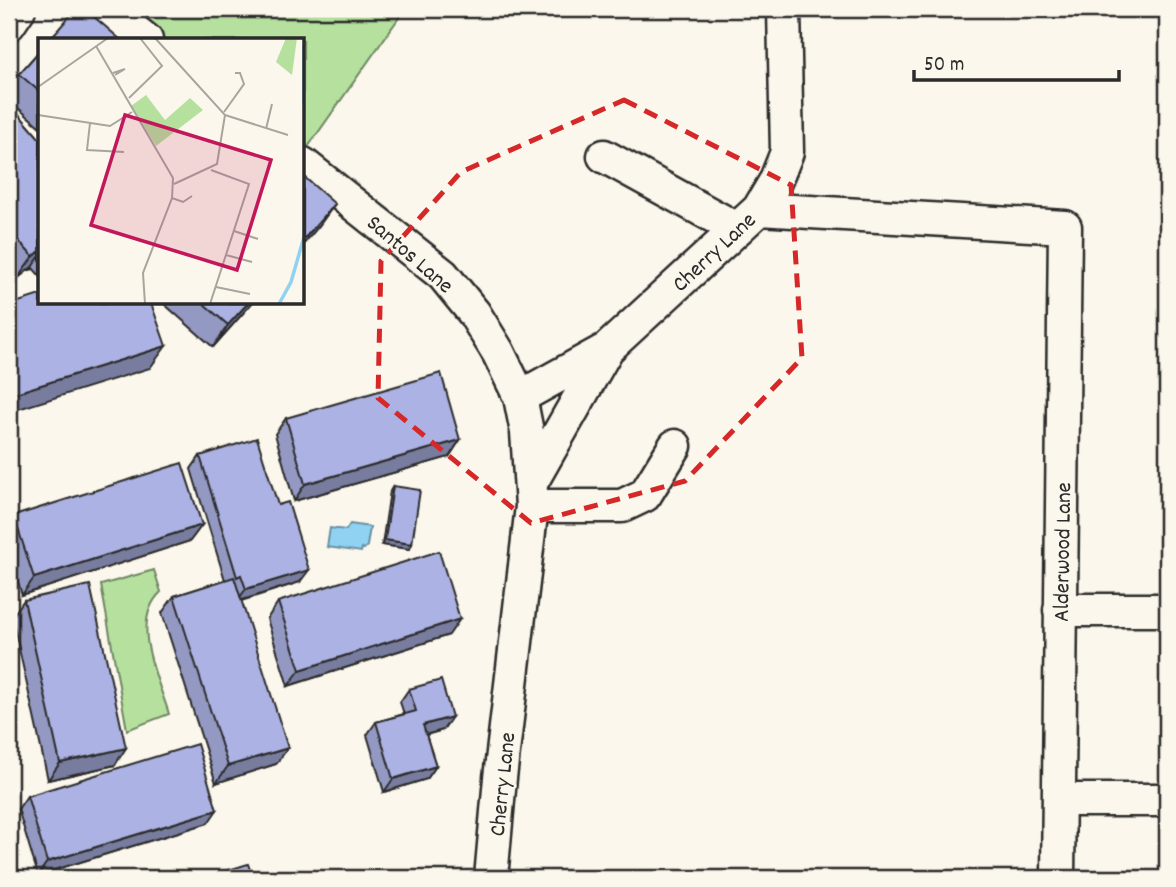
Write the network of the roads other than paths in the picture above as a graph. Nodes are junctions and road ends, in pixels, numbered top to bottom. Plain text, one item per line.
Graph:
1 (19, 9) edge
2 (107, 9) edge
3 (784, 9) edge
4 (9, 24) edge
5 (143, 38) edge
6 (604, 156) dead end
7 (304, 165) edge
8 (748, 219) junction
9 (38, 286) edge
10 (9, 293) edge
11 (607, 349) junction
12 (520, 397) junction
13 (675, 446) dead end
14 (532, 494) junction
15 (1060, 610) junction
16 (1167, 610) edge
17 (1059, 800) junction
18 (1167, 800) edge
19 (492, 878) edge
20 (1058, 878) edge

1 - 4 street
2 - 5 street
3 - 8 street, Cherry Lane
6 - 8 street
7 - 12 street, Santos Lane
8 - 11 street, Cherry Lane
8 - 15 street, Alderwood Lane
9 - 10 street
11 - 12 street, Cherry Lane
11 - 14 street, Cherry Lane
12 - 14 street, Cherry Lane
13 - 14 street
14 - 19 street, Cherry Lane
15 - 16 street
15 - 17 street, Alderwood Lane
17 - 18 street
17 - 20 street, Alderwood Lane

